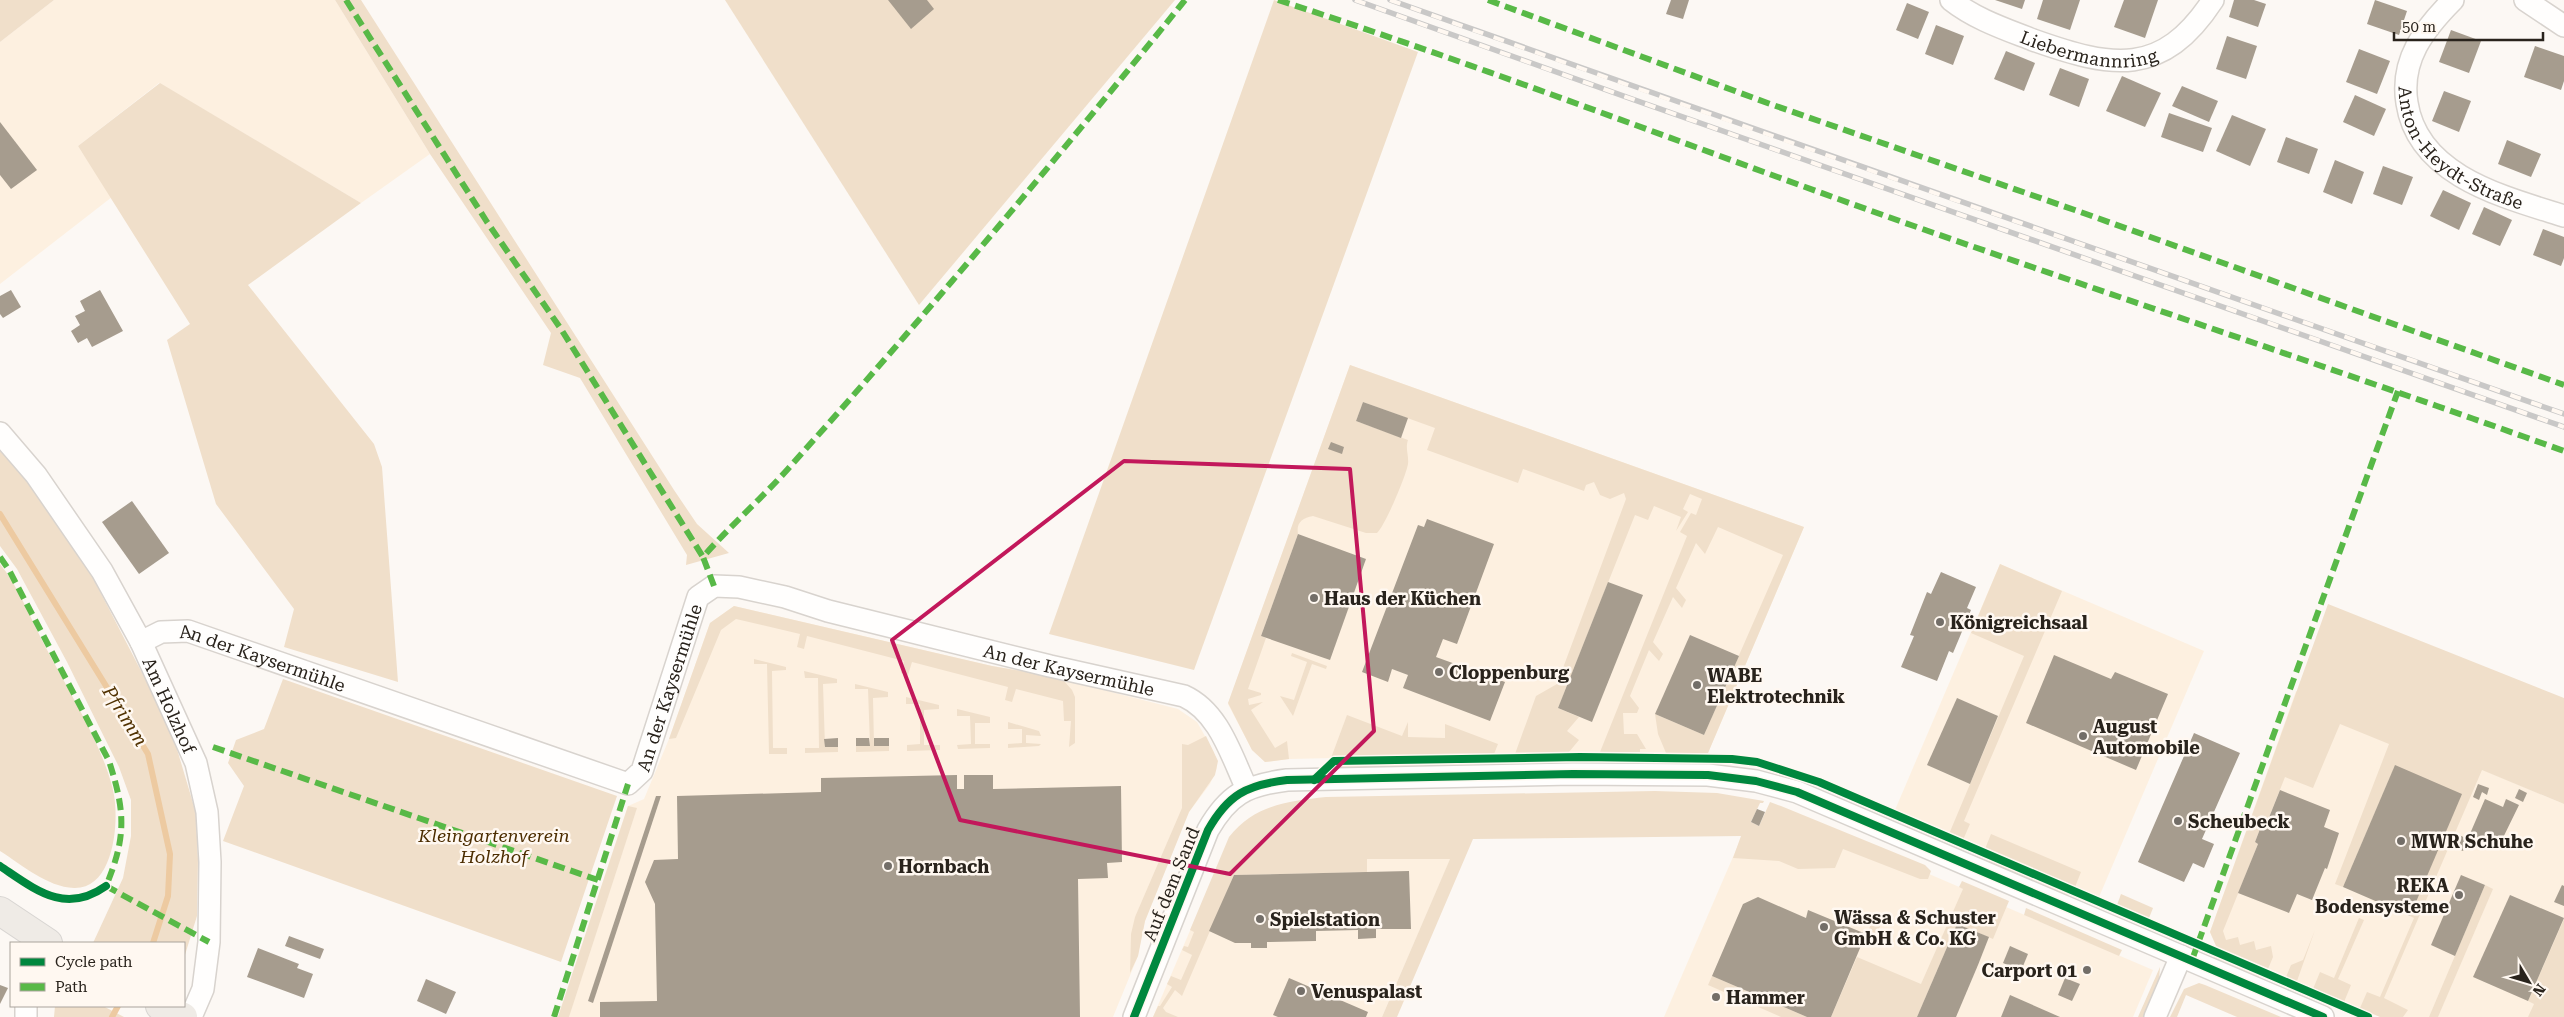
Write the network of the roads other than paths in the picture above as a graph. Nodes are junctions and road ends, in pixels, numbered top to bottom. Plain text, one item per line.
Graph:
1 (1951, 0) edge
2 (2213, 0) edge
3 (2453, 0) edge
4 (2525, 0) edge
5 (2564, 26) edge
6 (2564, 216) edge
7 (0, 433) edge
8 (141, 642) junction
9 (1247, 789) junction
10 (0, 911) edge
11 (47, 942) edge
12 (2181, 956) junction
13 (162, 1007) edge
14 (183, 1017) edge
15 (191, 1017) edge
16 (1134, 1017) edge
17 (2155, 1017) edge
18 (2323, 1017) edge

1 - 2 street, Liebermannring
3 - 6 street, Anton-Heydt-Straße
4 - 5 street
7 - 8 street, Am Holzhof
8 - 9 street, An der Kaysermühle
8 - 15 street, Am Holzhof
9 - 12 street, Auf dem Sand
9 - 16 street, Auf dem Sand
10 - 11 main road
12 - 17 street
12 - 18 street, Auf dem Sand
13 - 14 main road

